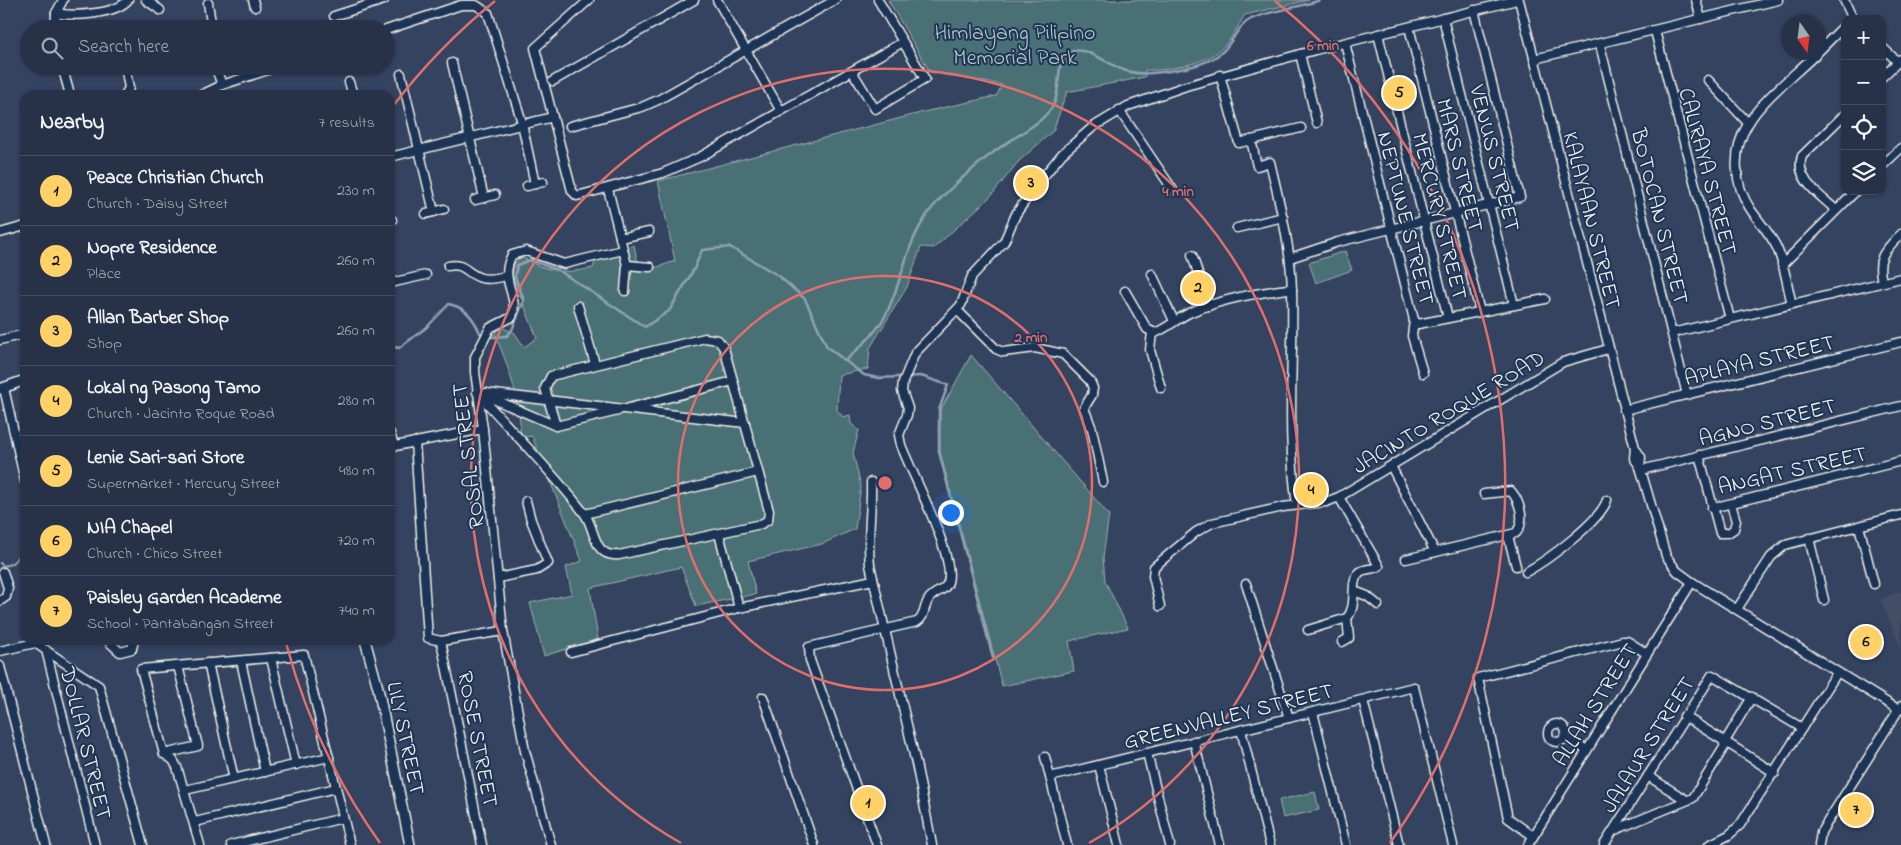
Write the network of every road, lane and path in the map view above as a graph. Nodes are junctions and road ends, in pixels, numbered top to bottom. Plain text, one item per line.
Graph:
1 (64, 0) edge
2 (128, 0) edge
3 (146, 0) edge
4 (384, 0) edge
5 (589, 0) edge
6 (694, 0) edge
7 (717, 0) edge
8 (835, 0) edge
9 (878, 0) edge
10 (1518, 0) edge
11 (1696, 0) edge
12 (1778, 0) edge
13 (1844, 0) edge
14 (208, 3) dead end
15 (160, 10) dead end
16 (1474, 10) junction
17 (56, 13) junction
18 (1851, 15) edge
19 (334, 16) dead end
20 (1443, 18) junction
21 (1701, 19) junction
22 (56, 20) edge
23 (211, 20) edge
24 (395, 27) edge
25 (1409, 27) junction
26 (1841, 29) edge
27 (1655, 31) junction
28 (1378, 34) junction
29 (903, 42) junction
30 (1345, 42) junction
31 (1826, 44) edge
32 (1600, 45) junction
33 (746, 50) junction
34 (1886, 50) edge
35 (1300, 54) junction
36 (1534, 59) junction
37 (1810, 60) edge
38 (1899, 60) edge
39 (452, 63) dead end
40 (852, 70) junction
41 (1886, 73) edge
42 (401, 74) dead end
43 (64, 75) edge
44 (127, 75) edge
45 (218, 75) edge
46 (253, 75) edge
47 (1220, 75) junction
48 (1708, 80) dead end
49 (552, 81) dead end
50 (350, 82) dead end
51 (222, 85) junction
52 (69, 90) edge
53 (128, 90) edge
54 (212, 90) edge
55 (351, 90) edge
56 (1119, 110) junction
57 (781, 111) junction
58 (553, 117) junction
59 (1841, 118) edge
60 (1317, 123) dead end
61 (1748, 123) junction
62 (522, 124) junction
63 (570, 126) dead end
64 (1301, 128) dead end
65 (470, 138) junction
66 (1250, 140) junction
67 (1901, 148) edge
68 (419, 150) junction
69 (395, 156) edge
70 (1886, 162) edge
71 (543, 182) dead end
72 (611, 188) junction
73 (1173, 190) dead end
74 (495, 195) dead end
75 (1852, 195) edge
76 (484, 198) junction
77 (475, 200) dead end
78 (1490, 205) junction
79 (444, 209) dead end
80 (1836, 210) junction
81 (1455, 214) junction
82 (1283, 217) junction
83 (1424, 221) junction
84 (20, 227) edge
85 (1237, 228) dead end
86 (1391, 229) junction
87 (649, 232) dead end
88 (0, 233) edge
89 (1901, 234) edge
90 (620, 238) junction
91 (623, 250) junction
92 (1192, 255) dead end
93 (1290, 258) junction
94 (627, 265) junction
95 (1782, 265) junction
96 (448, 266) dead end
97 (650, 267) dead end
98 (1152, 274) dead end
99 (426, 275) dead end
100 (506, 276) junction
101 (1901, 278) edge
102 (395, 282) edge
103 (1882, 282) junction
104 (1292, 290) junction
105 (625, 291) dead end
106 (1125, 291) dead end
107 (1544, 299) dead end
108 (1792, 304) junction
109 (1514, 305) junction
110 (578, 306) dead end
111 (1209, 306) junction
112 (957, 310) junction
113 (1480, 312) junction
114 (1448, 318) junction
115 (1730, 319) junction
116 (1414, 320) junction
117 (1174, 321) junction
118 (1152, 332) junction
119 (1672, 333) junction
120 (20, 335) edge
121 (0, 340) edge
122 (1901, 342) edge
123 (1608, 349) junction
124 (595, 364) junction
125 (1423, 373) dead end
126 (733, 381) junction
127 (20, 382) edge
128 (2, 388) edge
129 (1161, 388) dead end
130 (477, 392) junction
131 (1687, 395) junction
132 (1901, 406) edge
133 (1624, 410) junction
134 (745, 423) junction
135 (556, 426) junction
136 (483, 428) junction
137 (415, 442) junction
138 (395, 446) edge
139 (1698, 456) junction
140 (1901, 461) edge
141 (20, 462) edge
142 (1391, 466) junction
143 (1640, 468) junction
144 (758, 472) junction
145 (871, 482) dead end
146 (1103, 482) dead end
147 (1484, 494) dead end
148 (1339, 497) junction
149 (1606, 500) dead end
150 (526, 501) dead end
151 (1296, 504) junction
152 (1731, 504) junction
153 (1712, 508) junction
154 (585, 514) junction
155 (1901, 515) edge
156 (1859, 526) junction
157 (719, 534) junction
158 (1508, 536) junction
159 (1809, 538) junction
160 (1435, 552) junction
161 (1406, 559) dead end
162 (1516, 566) dead end
163 (3, 572) dead end
164 (1526, 572) dead end
165 (498, 578) junction
166 (873, 580) junction
167 (1692, 582) junction
168 (1246, 584) dead end
169 (1874, 584) dead end
170 (1354, 591) junction
171 (1824, 600) dead end
172 (0, 601) edge
173 (1378, 605) dead end
174 (1160, 606) dead end
175 (739, 608) junction
176 (1736, 609) junction
177 (1347, 618) junction
178 (886, 630) junction
179 (1308, 630) dead end
180 (503, 631) junction
181 (441, 641) junction
182 (1342, 642) dead end
183 (26, 645) edge
184 (38, 645) edge
185 (112, 645) edge
186 (133, 645) edge
187 (366, 645) edge
188 (46, 650) junction
189 (0, 651) edge
190 (571, 652) dead end
191 (1646, 653) junction
192 (271, 658) junction
193 (241, 661) junction
194 (208, 664) junction
195 (0, 666) edge
196 (178, 666) junction
197 (1837, 673) junction
198 (1752, 697) junction
199 (763, 698) dead end
200 (1363, 700) junction
201 (1900, 708) edge
202 (1313, 712) junction
203 (1684, 716) junction
204 (1289, 718) junction
205 (1802, 728) junction
206 (1242, 730) junction
207 (1564, 738) dead end
208 (1194, 741) junction
209 (1725, 743) junction
210 (1586, 750) junction
211 (1147, 753) junction
212 (164, 754) junction
213 (1045, 757) dead end
214 (329, 758) junction
215 (296, 765) junction
216 (1099, 765) junction
217 (265, 772) junction
218 (1775, 773) junction
219 (1648, 776) junction
220 (1050, 777) junction
221 (234, 779) junction
222 (336, 788) junction
223 (185, 790) junction
224 (1686, 800) junction
225 (344, 818) junction
226 (195, 822) junction
227 (1614, 830) junction
228 (1533, 836) junction
229 (46, 845) edge
230 (95, 845) edge
231 (143, 845) edge
232 (200, 845) edge
233 (231, 845) edge
234 (350, 845) edge
235 (410, 845) edge
236 (482, 845) edge
237 (551, 845) edge
238 (814, 845) edge
239 (877, 845) edge
240 (932, 845) edge
241 (1067, 845) edge
242 (1119, 845) edge
243 (1170, 845) edge
244 (1220, 845) edge
245 (1270, 845) edge
246 (1346, 845) edge
247 (1398, 845) edge
248 (1453, 845) edge
249 (1528, 845) edge
250 (1604, 845) edge
251 (1709, 845) edge
252 (1819, 845) edge

1 - 17 street
2 - 17 street
3 - 15 street
4 - 19 street
5 - 58 street
6 - 49 street
7 - 33 street
8 - 33 street
9 - 29 street
10 - 16 street
10 - 36 street, KALAYAAN STREET
11 - 21 street
12 - 21 street
13 - 18 street
14 - 23 street
16 - 20 street
16 - 78 street
17 - 22 street
20 - 25 street
20 - 78 street, VENUS STREET
21 - 27 street
24 - 62 street
25 - 28 street
25 - 81 street, MARS STREET
26 - 31 street
27 - 32 street
27 - 115 street, CALIRAYA STREET
28 - 30 street
28 - 83 street, MERCURY STREET
29 - 40 street
29 - 40 street
30 - 35 street
30 - 86 street, NEPTUNE STREET
32 - 36 street
32 - 119 street, BOTOCAN STREET
33 - 57 street
33 - 63 street
34 - 38 street
35 - 47 street
35 - 60 street
36 - 123 street, KALAYAAN STREET
37 - 61 street
38 - 41 street
39 - 65 street
40 - 57 street
42 - 68 street
43 - 52 street
44 - 53 street
45 - 51 street
46 - 51 street
47 - 56 street
47 - 66 street
48 - 61 street
50 - 55 street
51 - 54 street
56 - 73 street
56 - 112 street
57 - 72 street
58 - 62 street
58 - 72 street
59 - 80 street
61 - 95 street
62 - 65 street
62 - 71 street
64 - 66 street
65 - 68 street
65 - 76 street
66 - 82 street
67 - 70 street
68 - 69 street
68 - 79 street
72 - 90 street
74 - 76 street
75 - 80 street
76 - 77 street
78 - 81 street
78 - 109 street, VENUS STREET
80 - 95 street
81 - 83 street
81 - 113 street, MARS STREET
82 - 85 street
82 - 93 street
83 - 86 street
83 - 114 street, MERCURY STREET
84 - 88 street
86 - 93 street
86 - 116 street, NEPTUNE STREET
87 - 90 street
89 - 103 street
90 - 91 street
91 - 94 street
91 - 100 street
92 - 111 street
93 - 104 street
94 - 97 street
94 - 105 street
95 - 108 street
96 - 100 street
98 - 117 street
99 - 102 street
100 - 130 street, ROSAL STREET
101 - 103 street
103 - 108 street
104 - 111 street
104 - 151 street
106 - 118 street
107 - 109 street
108 - 115 street
109 - 113 street
110 - 124 street
111 - 117 street
112 - 146 street
112 - 178 street
113 - 114 street
114 - 116 street
115 - 119 street
116 - 125 street, NEPTUNE STREET
117 - 118 street
118 - 129 street
119 - 131 street, BOTOCAN STREET
120 - 121 street
122 - 131 street, APLAYA STREET
123 - 133 street, KALAYAAN STREET
123 - 142 street, JACINTO ROQUE ROAD
124 - 126 street
124 - 135 street
126 - 134 street
126 - 135 street
127 - 128 street
128 - 141 street
130 - 134 street
130 - 135 street
130 - 136 street, ROSAL STREET
130 - 154 street
131 - 133 street, APLAYA STREET
132 - 139 street, AGNO STREET
133 - 143 street, KALAYAAN STREET
134 - 144 street
136 - 137 street
136 - 165 street, ROSAL STREET
137 - 138 street
137 - 181 street
139 - 143 street, AGNO STREET
139 - 153 street, ANGAT STREET
140 - 152 street, ANGAT STREET
142 - 148 street, JACINTO ROQUE ROAD
142 - 160 street
143 - 167 street, KALAYAAN STREET
144 - 154 street
144 - 157 street
145 - 166 street
147 - 158 street
148 - 151 street, JACINTO ROQUE ROAD
148 - 170 street
149 - 164 street
150 - 165 street
151 - 174 street, JACINTO ROQUE ROAD
152 - 153 street, ANGAT STREET
152 - 153 street
154 - 157 street
155 - 156 street
156 - 159 street
156 - 169 street
157 - 175 street
158 - 160 street
158 - 162 street
159 - 171 street
159 - 176 street
160 - 161 street
163 - 172 street
165 - 180 street, ROSAL STREET
166 - 175 street
166 - 178 street
167 - 176 street, KALAYAAN STREET
167 - 191 street, ALLAH STREET
168 - 204 street
170 - 173 street
170 - 177 street
175 - 190 street
176 - 197 street, KALAYAAN STREET
177 - 179 street
177 - 182 street
178 - 239 street
178 - 240 street
180 - 181 street
180 - 237 street, ROSAL STREET
181 - 236 street, ROSE STREET
183 - 189 street
184 - 188 street
185 - 186 street
187 - 235 street, LILY STREET
188 - 230 street, DOLLAR STREET
188 - 231 street
191 - 210 street, ALLAH STREET
191 - 228 street
192 - 193 street
192 - 214 street
192 - 215 street
193 - 194 street
193 - 217 street
194 - 196 street
194 - 221 street
195 - 229 street
196 - 212 street
196 - 212 street
197 - 201 street, KALAYAAN STREET
197 - 205 street
198 - 203 street, JALAUR STREET
198 - 205 street, JALAUR STREET
198 - 209 street
199 - 238 street
200 - 202 street, GREENVALLEY STREET
200 - 247 street
200 - 248 street, GREENVALLEY STREET
201 - 252 street
202 - 204 street, GREENVALLEY STREET
202 - 246 street
203 - 209 street
203 - 219 street, JALAUR STREET
204 - 206 street, GREENVALLEY STREET
205 - 218 street
206 - 208 street, GREENVALLEY STREET
206 - 245 street
207 - 210 street
208 - 211 street, GREENVALLEY STREET
208 - 244 street
209 - 218 street
209 - 224 street
210 - 228 street, ALLAH STREET
211 - 216 street, GREENVALLEY STREET
211 - 243 street
212 - 223 street
213 - 220 street
214 - 215 street
214 - 222 street
215 - 217 street
216 - 220 street, GREENVALLEY STREET
216 - 242 street
217 - 221 street
218 - 251 street
219 - 224 street
219 - 227 street, JALAUR STREET
220 - 241 street
221 - 223 street
222 - 225 street
222 - 226 street
223 - 226 street
224 - 227 street
225 - 233 street
225 - 234 street
226 - 232 street
227 - 250 street, JALAUR STREET
228 - 249 street, ALLAH STREET

